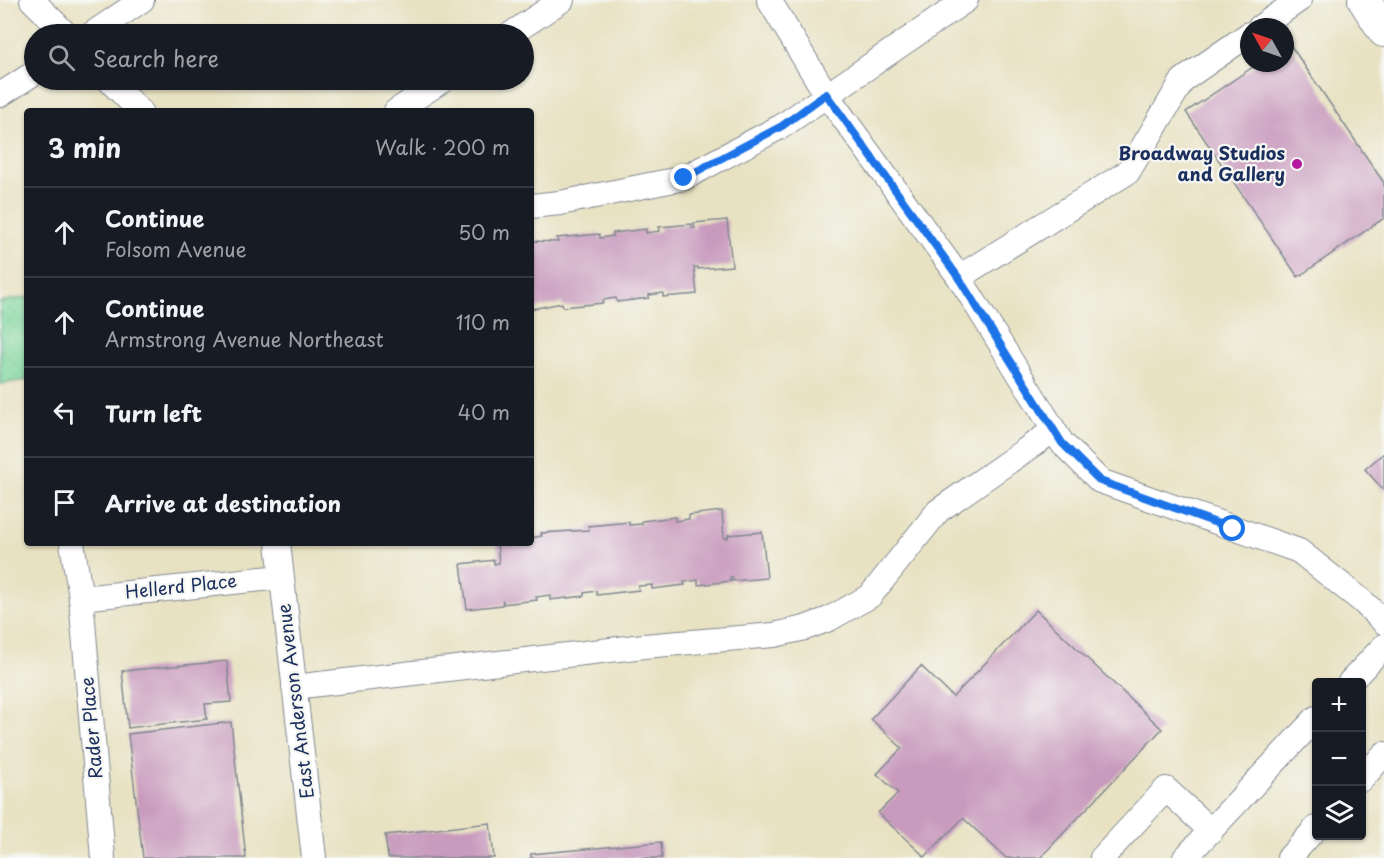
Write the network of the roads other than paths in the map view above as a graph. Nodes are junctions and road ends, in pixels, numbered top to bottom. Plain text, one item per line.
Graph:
1 (32, 0) edge
2 (142, 0) edge
3 (562, 0) edge
4 (769, 0) edge
5 (966, 0) edge
6 (1299, 0) edge
7 (1364, 0) edge
8 (1273, 18) edge
9 (56, 24) edge
10 (107, 24) edge
11 (526, 24) edge
12 (1384, 31) edge
13 (1240, 40) edge
14 (24, 79) edge
15 (119, 90) edge
16 (428, 90) edge
17 (826, 94) junction
18 (0, 95) edge
19 (137, 108) edge
20 (401, 108) edge
21 (534, 206) edge
22 (958, 277) junction
23 (1058, 437) junction
24 (72, 546) edge
25 (278, 546) edge
26 (281, 577) junction
27 (81, 598) junction
28 (1384, 622) edge
29 (1384, 646) edge
30 (1354, 678) edge
31 (294, 687) junction
32 (1312, 723) edge
33 (1384, 754) edge
34 (1366, 774) edge
35 (1210, 831) junction
36 (1312, 834) edge
37 (1295, 856) edge
38 (103, 858) edge
39 (314, 858) edge
40 (1102, 858) edge
41 (1185, 858) edge

1 - 9 street
2 - 10 street
3 - 11 street
4 - 17 street
5 - 17 street
6 - 8 street
7 - 12 main road
13 - 22 street
14 - 18 street
15 - 19 street
16 - 20 street
17 - 21 street
17 - 22 street
22 - 23 street
23 - 28 street
23 - 31 street
24 - 27 street, Rader Place
25 - 26 street, East Anderson Avenue
26 - 27 street, Hellerd Place
26 - 31 street, East Anderson Avenue
27 - 38 street, Rader Place
29 - 30 street
31 - 39 street, East Anderson Avenue
32 - 35 street
33 - 34 street
35 - 40 street
35 - 41 street
36 - 37 street

